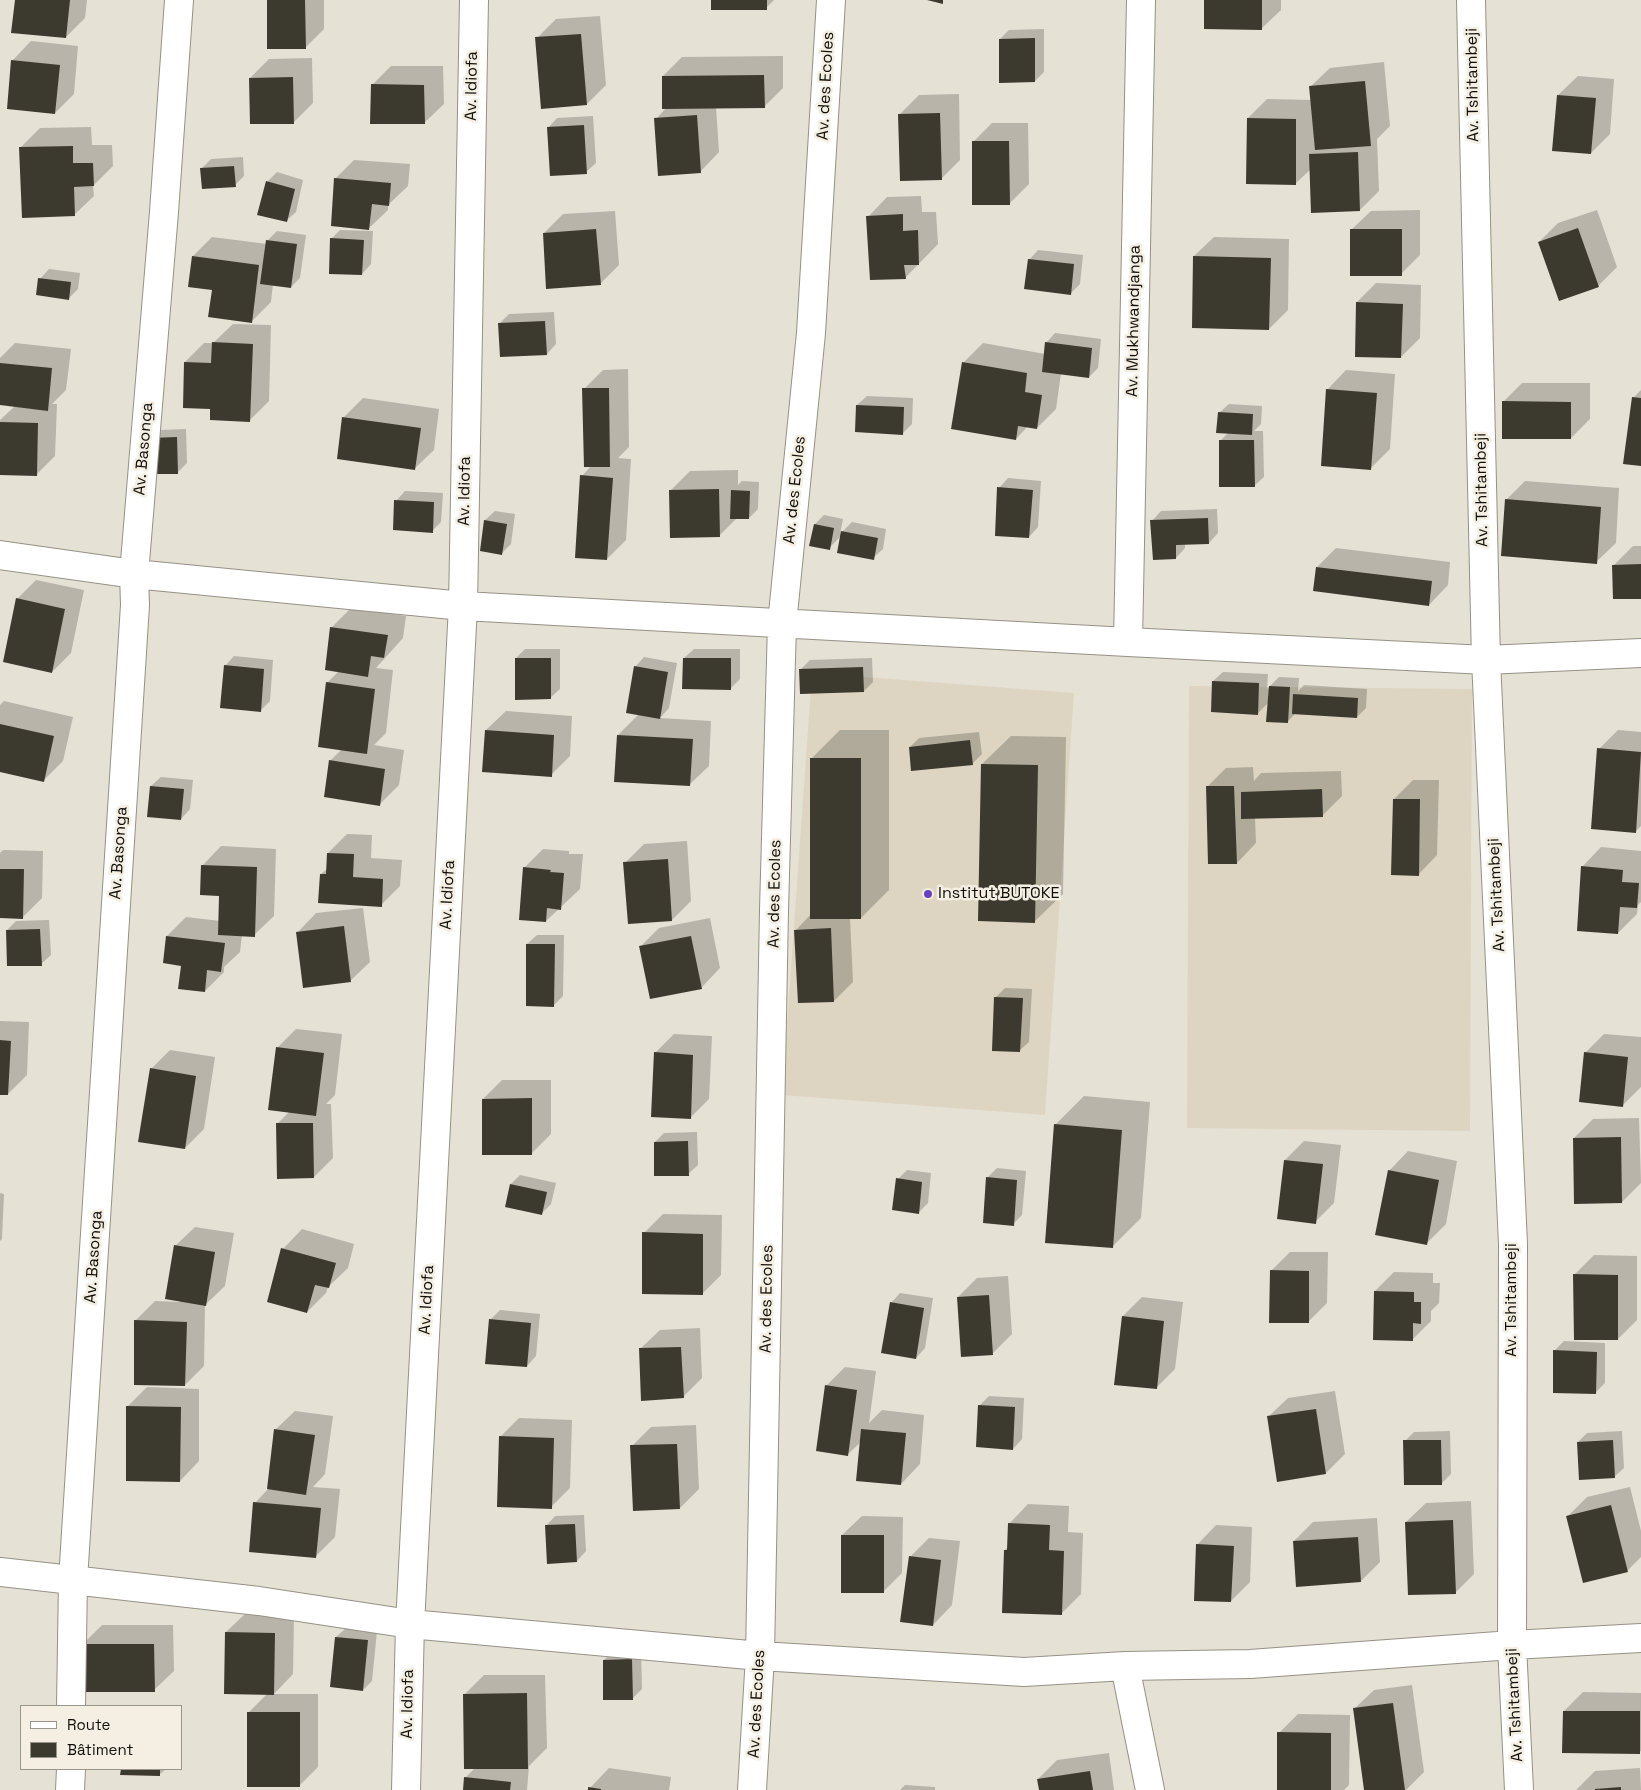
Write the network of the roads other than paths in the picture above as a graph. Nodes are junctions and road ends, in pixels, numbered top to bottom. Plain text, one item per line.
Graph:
1 (179, 0) edge
2 (474, 0) edge
3 (831, 0) edge
4 (1141, 0) edge
5 (1472, 0) edge
6 (0, 555) edge
7 (134, 574) junction
8 (463, 606) junction
9 (782, 624) junction
10 (1128, 642) junction
11 (1641, 653) edge
12 (1486, 660) junction
13 (0, 1572) edge
14 (73, 1580) junction
15 (410, 1624) junction
16 (1641, 1638) edge
17 (1512, 1645) junction
18 (760, 1656) junction
19 (1125, 1666) junction
20 (72, 1705) edge
21 (71, 1770) edge
22 (70, 1790) edge
23 (406, 1790) edge
24 (752, 1790) edge
25 (1150, 1790) edge
26 (1519, 1790) edge

1 - 7 street, Av. Basonga
2 - 8 street, Av. Idiofa
3 - 9 street, Av. des Ecoles
4 - 10 street, Av. Mukhwandjanga
5 - 12 street, Av. Tshitambeji
6 - 7 street
7 - 8 street
7 - 14 street, Av. Basonga
8 - 9 street
8 - 15 street, Av. Idiofa
9 - 10 street
9 - 18 street, Av. des Ecoles
10 - 12 street
11 - 12 street
12 - 17 street, Av. Tshitambeji
13 - 14 street
14 - 15 street
14 - 20 street, Av. Basonga
15 - 18 street
15 - 23 street, Av. Idiofa
16 - 17 street
17 - 19 street
17 - 26 street, Av. Tshitambeji
18 - 19 street
18 - 24 street, Av. des Ecoles
19 - 25 street
21 - 22 street

